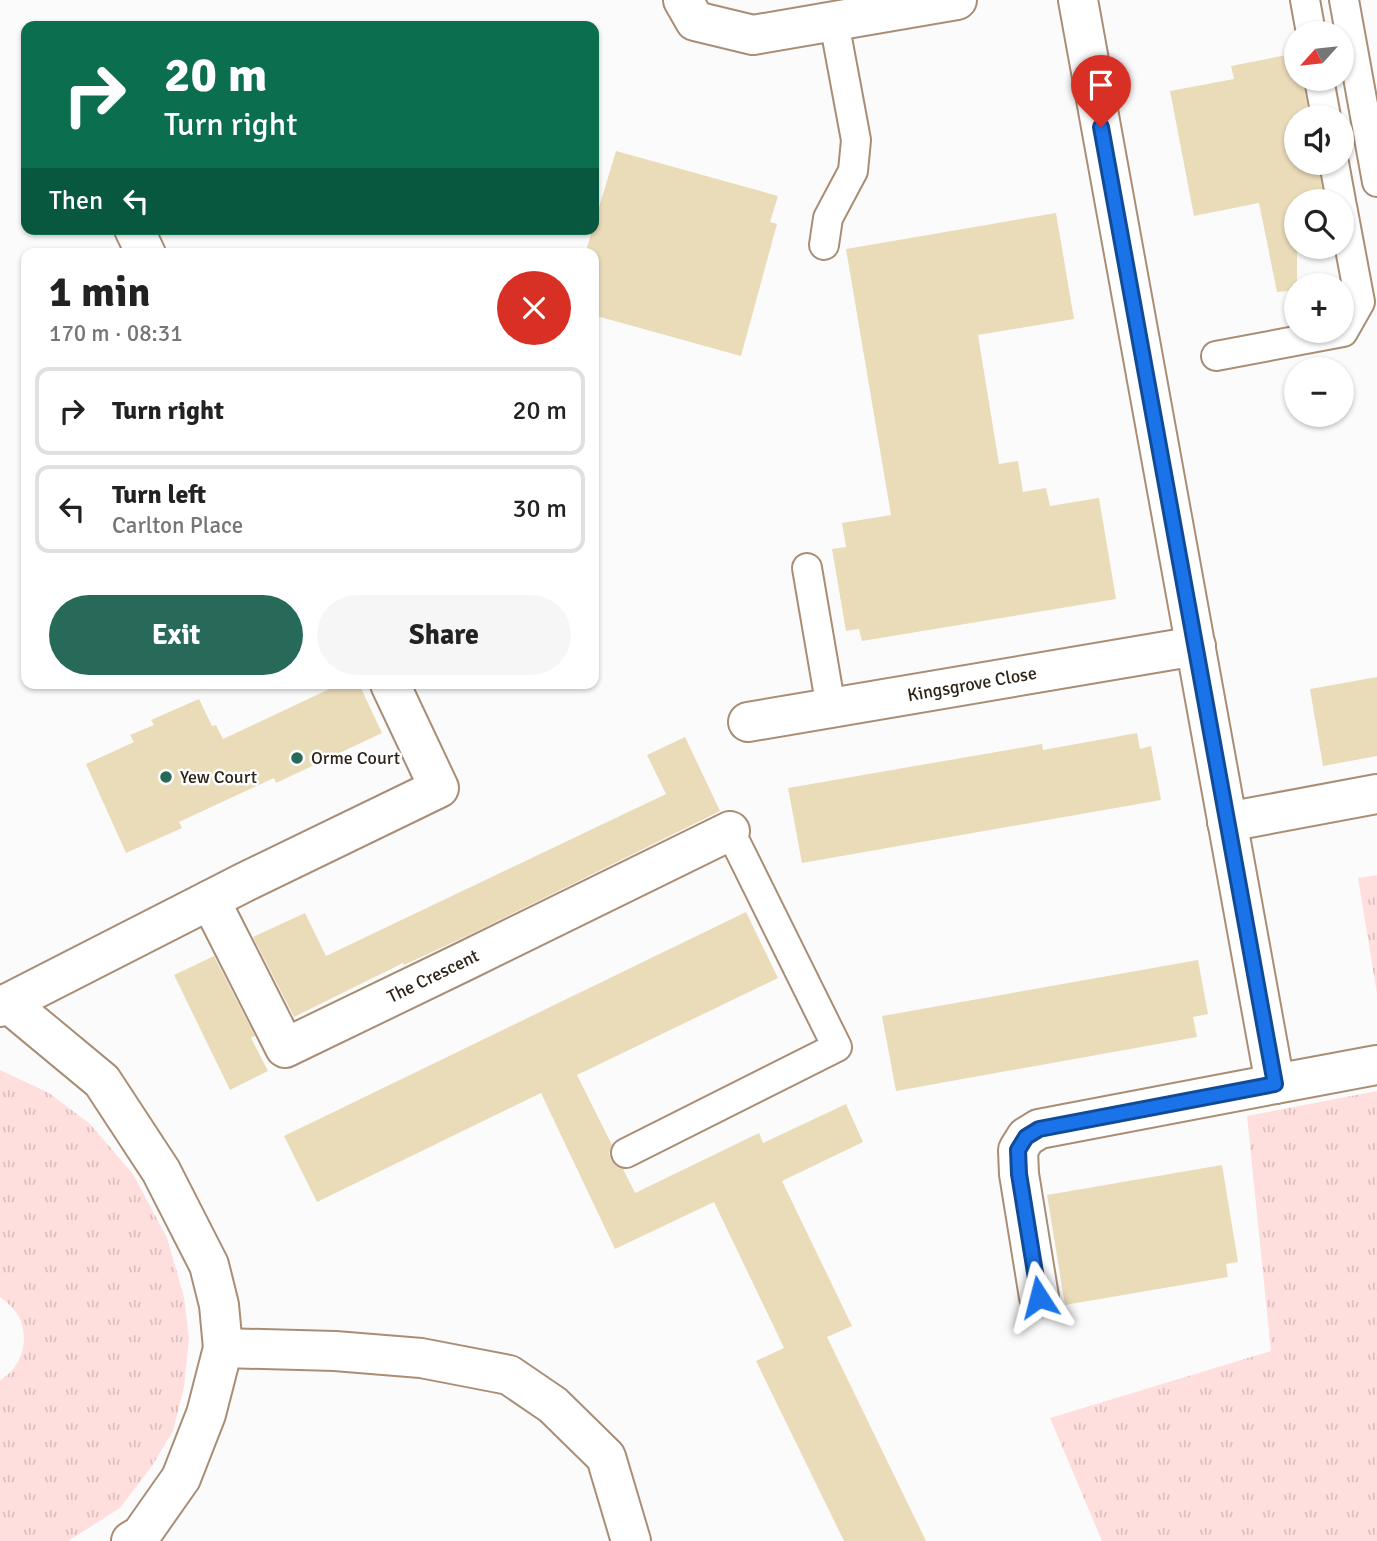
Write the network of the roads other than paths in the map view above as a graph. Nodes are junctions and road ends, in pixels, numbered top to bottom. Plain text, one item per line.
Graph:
1 (683, 0) edge
2 (957, 0) edge
3 (1078, 0) edge
4 (1305, 0) edge
5 (1344, 0) edge
6 (1309, 21) edge
7 (834, 22) junction
8 (1377, 182) edge
9 (824, 245) dead end
10 (1352, 259) edge
11 (1216, 356) dead end
12 (807, 568) dead end
13 (1196, 646) junction
14 (392, 689) edge
15 (831, 708) junction
16 (748, 722) dead end
17 (1377, 794) edge
18 (1227, 822) junction
19 (730, 831) joint
20 (210, 900) junction
21 (4, 1005) edge
22 (1377, 1065) edge
23 (1275, 1084) junction
24 (626, 1153) dead end
25 (1039, 1297) dead end
26 (223, 1348) junction
27 (131, 1541) edge
28 (631, 1541) edge

1 - 7 street
2 - 7 street
3 - 13 street
4 - 6 lane
5 - 8 lane
7 - 9 lane
10 - 11 lane
12 - 15 lane
13 - 15 street, Kingsgrove Close
13 - 18 street
14 - 20 street
15 - 16 street, Kingsgrove Close
17 - 18 street
18 - 23 street
19 - 20 street, The Crescent
19 - 24 lane
20 - 21 street
21 - 26 street
22 - 23 street
23 - 25 street
26 - 27 street
26 - 28 street

